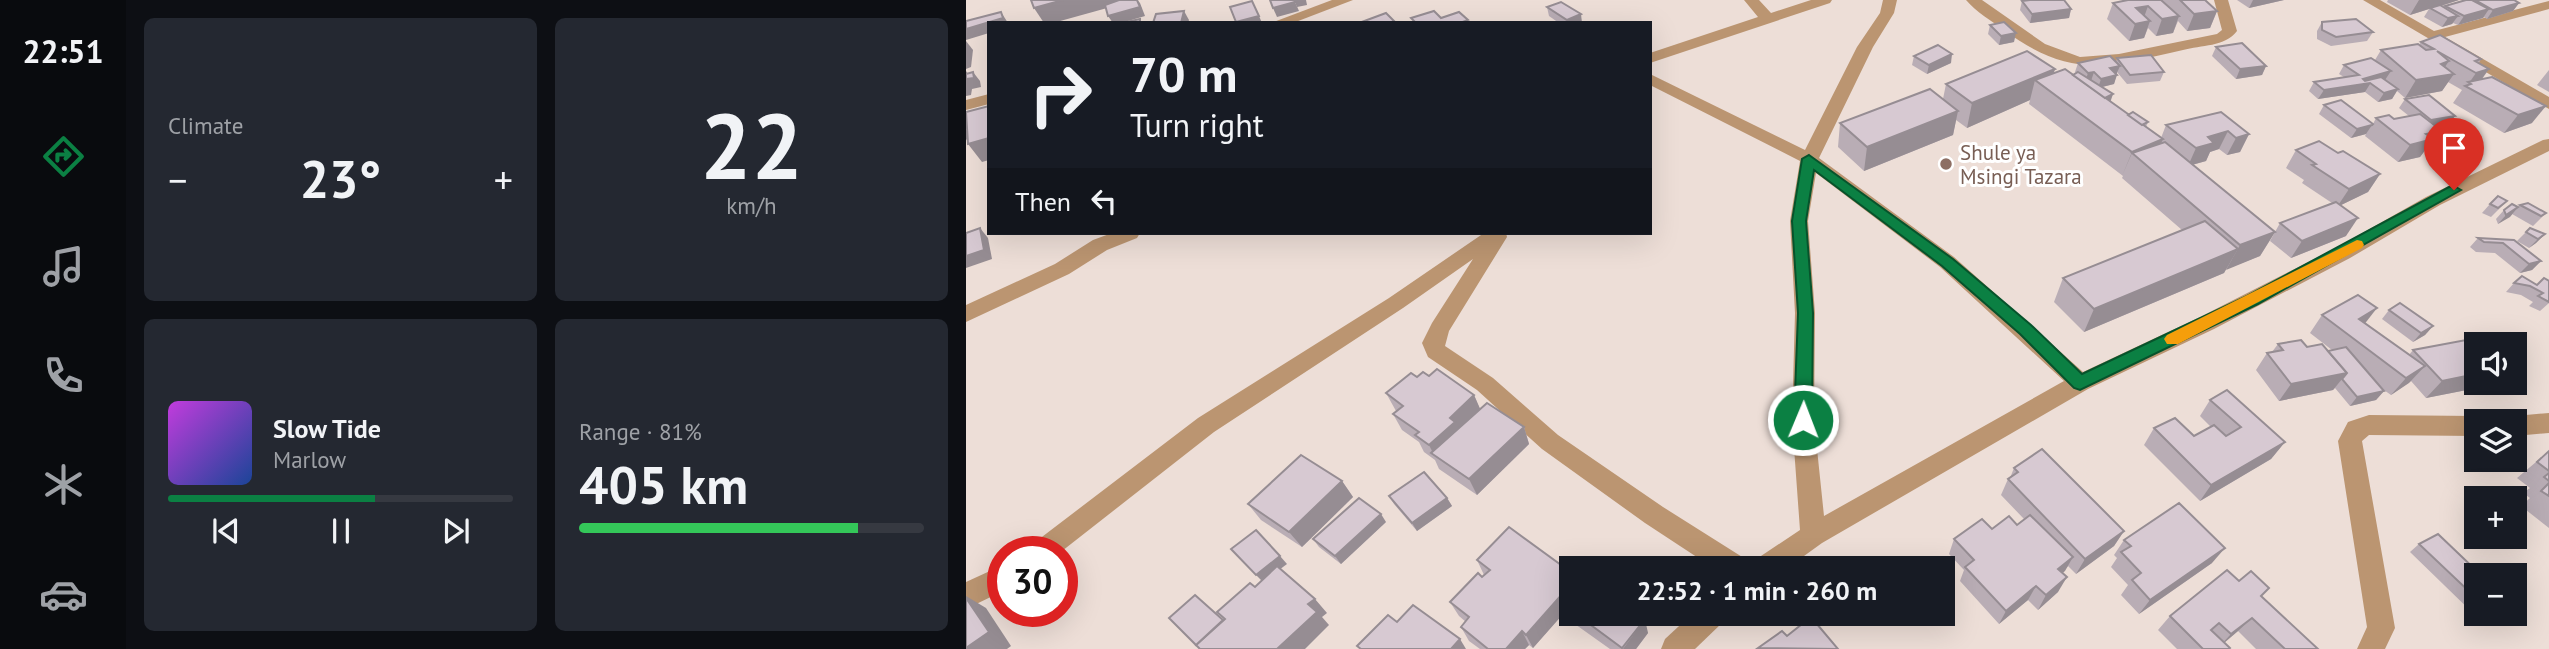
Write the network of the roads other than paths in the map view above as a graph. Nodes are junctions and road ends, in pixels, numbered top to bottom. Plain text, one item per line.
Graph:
1 (1346, 0) edge
2 (1751, 0) edge
3 (1825, 0) edge
4 (1889, 0) edge
5 (1973, 0) edge
6 (2221, 0) edge
7 (2370, 0) edge
8 (2549, 5) edge
9 (1766, 20) junction
10 (1284, 21) edge
11 (2432, 36) junction
12 (1652, 57) edge
13 (1652, 80) edge
14 (987, 100) edge
15 (2549, 104) edge
16 (966, 105) edge
17 (2549, 144) edge
18 (1809, 159) junction
19 (1125, 235) edge
20 (1496, 235) edge
21 (1498, 235) edge
22 (966, 314) edge
23 (2080, 383) junction
24 (2549, 423) edge
25 (2527, 425) edge
26 (2464, 426) edge
27 (1813, 535) junction
28 (1062, 536) edge
29 (1719, 556) edge
30 (1783, 556) edge
31 (987, 586) edge
32 (966, 596) edge
33 (1699, 626) edge
34 (1675, 649) edge
35 (2371, 649) edge

1 - 10 street
2 - 9 street
3 - 9 street
4 - 18 street
5 - 6 street
7 - 11 street
8 - 11 street
9 - 12 street
11 - 15 street
13 - 18 street
14 - 16 street
17 - 23 street
18 - 23 street
18 - 27 street
19 - 22 street
20 - 28 street
21 - 29 street
23 - 27 street
24 - 25 street
26 - 35 street
27 - 30 street
31 - 32 street
33 - 34 street

